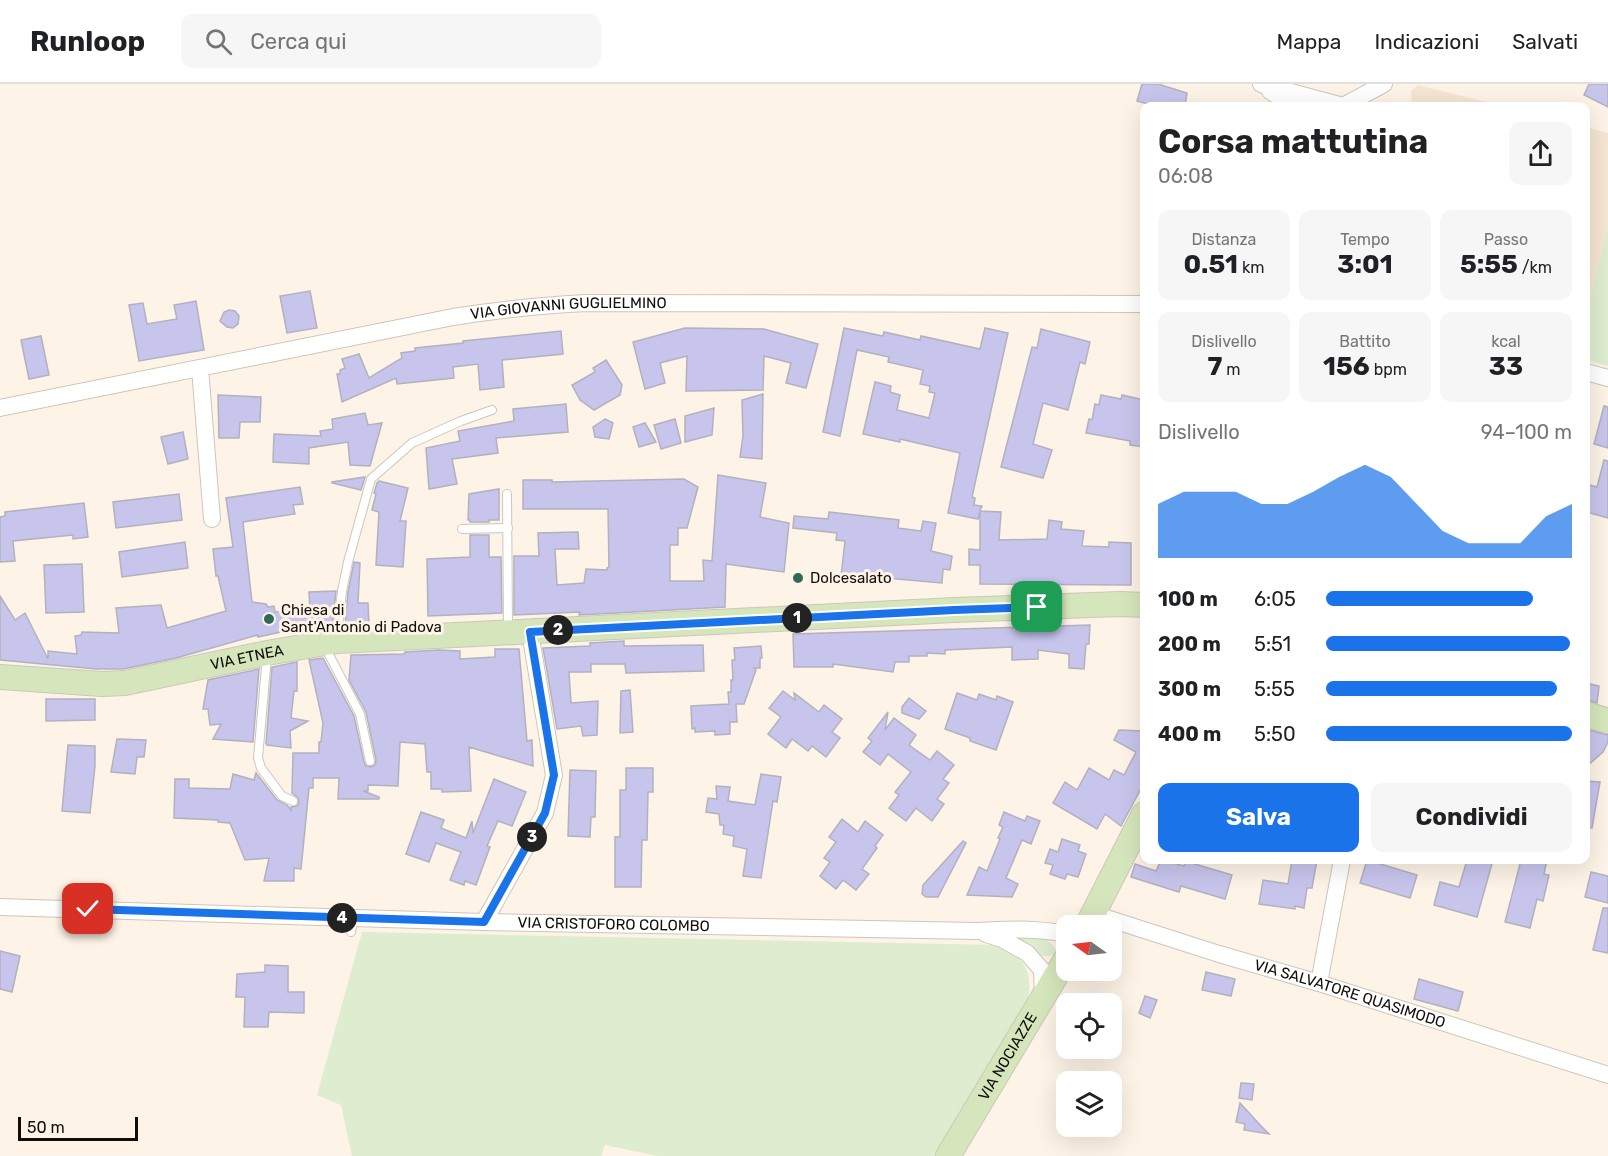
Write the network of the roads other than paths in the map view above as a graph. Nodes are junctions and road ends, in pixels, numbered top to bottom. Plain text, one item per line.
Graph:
1 (1260, 84) edge
2 (1384, 84) edge
3 (1287, 102) edge
4 (1328, 102) edge
5 (1350, 102) edge
6 (1140, 304) edge
7 (200, 368) junction
8 (1590, 373) edge
9 (1608, 378) edge
10 (0, 408) edge
11 (492, 410) dead end
12 (507, 494) dead end
13 (212, 519) dead end
14 (508, 528) junction
15 (462, 529) dead end
16 (1140, 605) edge
17 (519, 632) junction
18 (330, 643) junction
19 (267, 653) junction
20 (1, 680) edge
21 (1590, 715) edge
22 (1608, 721) edge
23 (370, 761) dead end
24 (293, 801) dead end
25 (1140, 822) edge
26 (1341, 864) edge
27 (0, 907) edge
28 (1093, 915) edge
29 (484, 922) junction
30 (1122, 928) edge
31 (976, 931) junction
32 (1056, 932) edge
33 (1056, 965) edge
34 (1056, 967) edge
35 (1319, 983) junction
36 (1608, 1075) edge
37 (948, 1156) edge

1 - 3 street
1 - 4 street
2 - 5 street
6 - 7 street, VIA GIOVANNI GUGLIELMINO
7 - 10 street, VIA GIOVANNI GUGLIELMINO
7 - 13 street
8 - 9 street
11 - 18 lane
12 - 14 lane
14 - 15 lane
14 - 17 lane
16 - 17 main road, VIA ETNEA
17 - 18 main road, VIA ETNEA
17 - 29 street
18 - 19 main road, VIA ETNEA
18 - 23 lane
19 - 20 main road, VIA ETNEA
19 - 24 lane
21 - 22 main road
25 - 28 main road
26 - 35 street
27 - 29 street, VIA CRISTOFORO COLOMBO
29 - 31 street, VIA CRISTOFORO COLOMBO
30 - 35 street, VIA SALVATORE QUASIMODO
31 - 32 street
31 - 33 street
34 - 37 main road, VIA NOCIAZZE
35 - 36 street, VIA SALVATORE QUASIMODO

